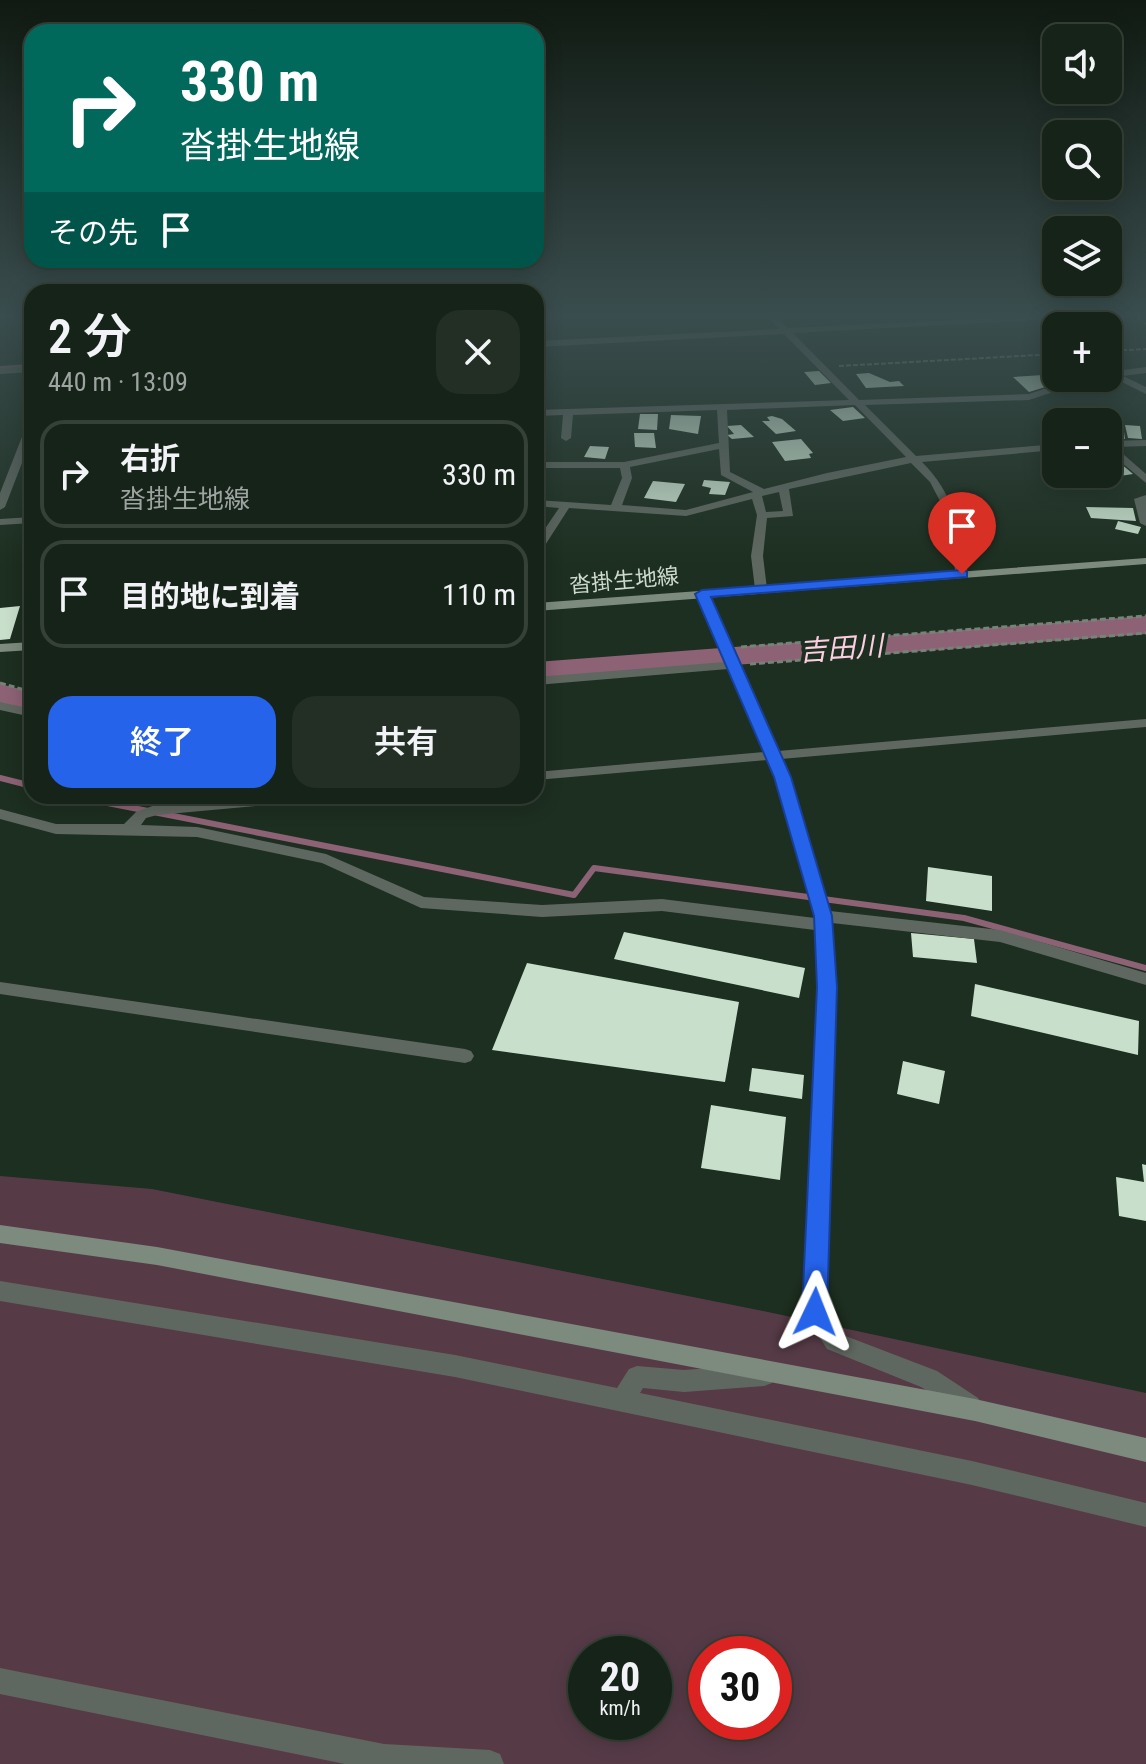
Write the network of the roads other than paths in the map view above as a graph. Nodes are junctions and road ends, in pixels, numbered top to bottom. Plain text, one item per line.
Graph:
1 (857, 400) edge
2 (960, 400) edge
3 (862, 405) junction
4 (722, 408) junction
5 (544, 413) edge
6 (568, 413) junction
7 (566, 438) dead end
8 (1146, 443) edge
9 (1122, 444) edge
10 (24, 445) edge
11 (722, 445) junction
12 (1042, 448) edge
13 (1122, 458) edge
14 (914, 459) junction
15 (544, 465) edge
16 (624, 465) junction
17 (1146, 480) edge
18 (783, 488) junction
19 (760, 494) junction
20 (1146, 498) edge
21 (544, 504) edge
22 (566, 505) junction
23 (0, 507) edge
24 (615, 509) junction
25 (762, 515) junction
26 (24, 520) edge
27 (0, 522) edge
28 (1146, 523) edge
29 (544, 539) edge
30 (1146, 561) edge
31 (962, 574) junction
32 (761, 589) junction
33 (702, 594) junction
34 (544, 606) edge
35 (24, 646) edge
36 (0, 648) edge
37 (729, 659) junction
38 (544, 680) edge
39 (0, 706) edge
40 (24, 711) edge
41 (1146, 723) edge
42 (773, 756) junction
43 (544, 775) edge
44 (221, 804) edge
45 (0, 814) edge
46 (128, 829) junction
47 (823, 921) junction
48 (1146, 979) edge
49 (0, 988) edge
50 (465, 1056) dead end
51 (0, 1234) edge
52 (0, 1291) edge
53 (786, 1374) junction
54 (622, 1401) junction
55 (975, 1410) junction
56 (1146, 1450) edge
57 (1146, 1515) edge
58 (0, 1681) edge
59 (490, 1764) edge

1 - 3 street
2 - 3 street
3 - 4 street
3 - 14 street
4 - 6 street
4 - 11 street
5 - 6 street
6 - 7 street
8 - 9 street
10 - 23 street
11 - 16 street
11 - 19 street
12 - 14 street
13 - 17 street
14 - 18 street
14 - 31 street
15 - 16 street
16 - 24 street
18 - 19 street
18 - 25 street
19 - 24 street
19 - 25 street
20 - 28 street
21 - 22 street
22 - 24 street
22 - 29 street
25 - 32 street
26 - 27 street
30 - 31 main road, 沓掛生地線
31 - 32 main road, 沓掛生地線
32 - 33 main road, 沓掛生地線
33 - 34 main road, 沓掛生地線
33 - 37 street
35 - 36 main road
37 - 38 street
37 - 42 street
39 - 40 street
41 - 42 street
42 - 43 street
42 - 47 street
44 - 46 street
45 - 46 street
46 - 47 street
47 - 48 street
47 - 55 street
49 - 50 street
51 - 53 main road
52 - 54 street
53 - 54 street
53 - 55 main road
54 - 57 street
55 - 56 main road
58 - 59 street

